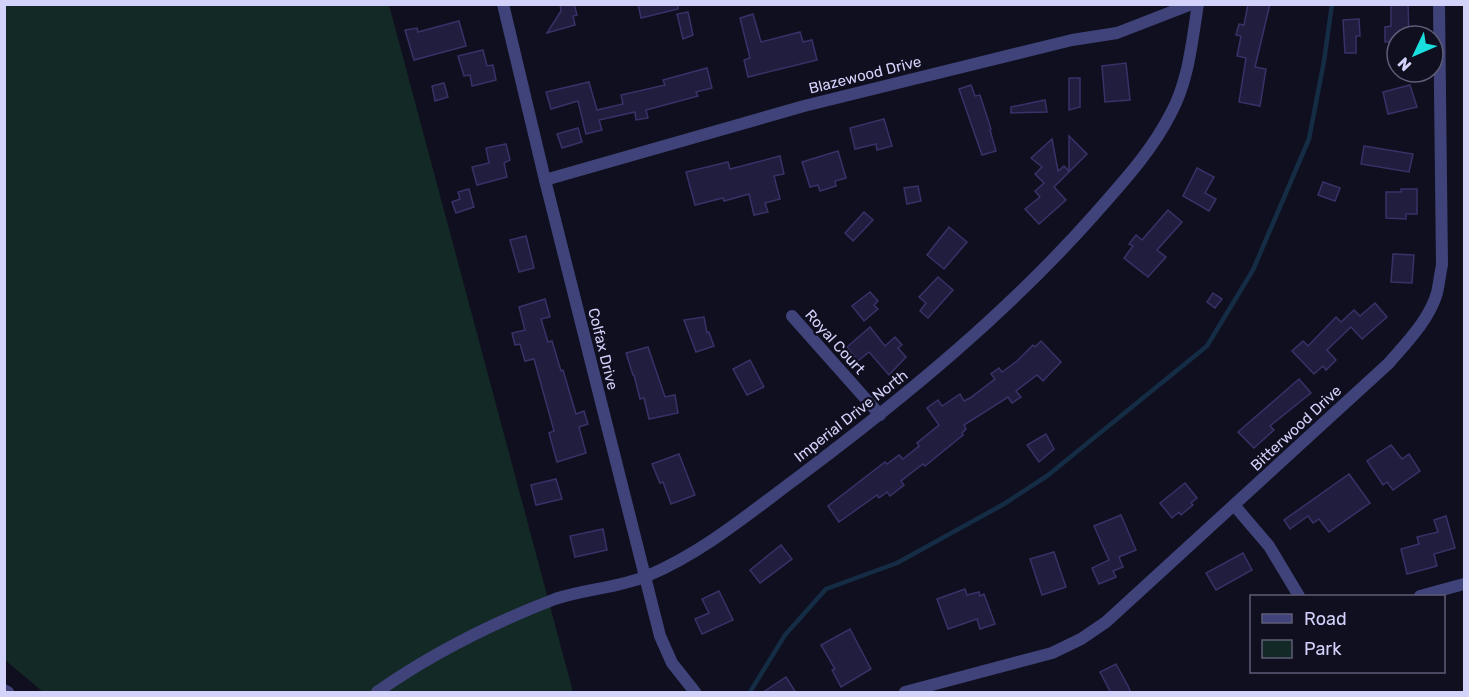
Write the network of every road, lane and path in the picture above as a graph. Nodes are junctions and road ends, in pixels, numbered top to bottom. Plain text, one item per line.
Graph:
1 (503, 4) edge
2 (1192, 4) edge
3 (1198, 4) edge
4 (1439, 4) edge
5 (545, 180) junction
6 (792, 316) dead end
7 (880, 415) junction
8 (1234, 505) junction
9 (645, 577) junction
10 (1464, 584) edge
11 (1298, 595) edge
12 (1427, 595) edge
13 (4, 690) edge
14 (8, 693) edge
15 (377, 693) edge
16 (695, 693) edge
17 (905, 693) edge

1 - 5 street, Colfax Drive
2 - 5 street, Blazewood Drive
3 - 7 street, Imperial Drive North
4 - 8 street, Bitterwood Drive
5 - 9 street, Colfax Drive
6 - 7 street, Royal Court
7 - 9 street, Imperial Drive North
8 - 11 street
8 - 17 street, Bitterwood Drive
9 - 15 street, Imperial Drive North
9 - 16 street, Colfax Drive
10 - 12 street
13 - 14 street

